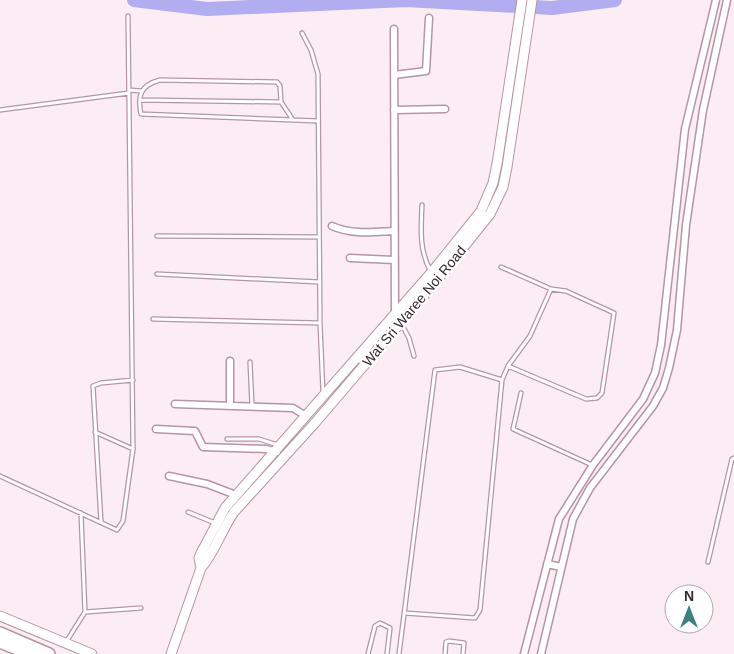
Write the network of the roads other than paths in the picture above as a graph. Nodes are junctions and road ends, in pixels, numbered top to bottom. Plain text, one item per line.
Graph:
1 (522, 0) edge
2 (532, 0) edge
3 (716, 0) edge
4 (728, 0) edge
5 (128, 16) dead end
6 (429, 18) dead end
7 (394, 29) dead end
8 (302, 33) dead end
9 (394, 75) junction
10 (141, 91) junction
11 (129, 92) junction
12 (141, 100) junction
13 (281, 102) junction
14 (445, 109) dead end
15 (0, 110) edge
16 (394, 110) junction
17 (293, 120) junction
18 (318, 122) junction
19 (422, 205) dead end
20 (674, 224) junction
21 (686, 225) junction
22 (332, 226) dead end
23 (394, 231) junction
24 (157, 236) dead end
25 (319, 237) junction
26 (350, 258) dead end
27 (394, 260) junction
28 (501, 267) dead end
29 (431, 273) junction
30 (157, 274) dead end
31 (320, 282) junction
32 (551, 288) junction
33 (395, 314) junction
34 (153, 319) dead end
35 (320, 323) junction
36 (400, 323) junction
37 (414, 356) dead end
38 (230, 361) dead end
39 (250, 362) dead end
40 (508, 366) junction
41 (133, 380) junction
42 (502, 380) junction
43 (521, 392) dead end
44 (324, 396) junction
45 (175, 404) dead end
46 (230, 405) junction
47 (252, 406) junction
48 (306, 416) junction
49 (156, 429) dead end
50 (95, 432) junction
51 (227, 439) dead end
52 (133, 449) junction
53 (279, 449) junction
54 (734, 458) edge
55 (593, 465) junction
56 (0, 476) edge
57 (168, 476) dead end
58 (236, 494) junction
59 (188, 512) dead end
60 (81, 513) junction
61 (101, 522) junction
62 (216, 524) junction
63 (708, 562) dead end
64 (547, 564) junction
65 (201, 568) junction
66 (561, 568) junction
67 (141, 608) dead end
68 (85, 612) junction
69 (405, 613) junction
70 (0, 616) edge
71 (0, 633) edge
72 (0, 642) edge
73 (65, 643) junction
74 (29, 654) edge
75 (49, 654) edge
76 (92, 654) edge
77 (171, 654) edge
78 (368, 654) edge
79 (388, 654) edge
80 (399, 654) edge
81 (445, 654) edge
82 (463, 654) edge
83 (524, 654) edge
84 (541, 654) edge

1 - 29 main road, Wat Sri Waree Noi Road
2 - 36 main road, Wat Sri Waree Noi Road
3 - 20 street
4 - 21 street
5 - 11 lane
6 - 9 street
7 - 9 street
8 - 18 lane
9 - 16 street
10 - 11 lane
10 - 12 lane
10 - 13 lane
11 - 15 lane
11 - 41 lane
12 - 13 lane
12 - 17 lane
13 - 17 lane
14 - 16 street
16 - 23 street
17 - 18 lane
18 - 25 lane
19 - 29 lane
20 - 21 street
20 - 55 street
21 - 66 street
22 - 23 street
23 - 27 street
24 - 25 lane
25 - 31 lane
26 - 27 street
27 - 33 street
28 - 32 lane
29 - 33 main road, Wat Sri Waree Noi Road
30 - 31 lane
31 - 35 lane
32 - 40 lane
32 - 40 lane
33 - 44 main road, Wat Sri Waree Noi Road
34 - 35 lane
35 - 44 lane
36 - 37 lane
36 - 65 main road, Wat Sri Waree Noi Road
38 - 46 street
39 - 47 lane
40 - 42 lane
41 - 50 lane
41 - 52 lane
42 - 69 lane
42 - 69 lane
43 - 55 lane
44 - 48 main road, Wat Sri Waree Noi Road
45 - 46 street
46 - 47 street
47 - 48 street
48 - 53 main road, Wat Sri Waree Noi Road
49 - 53 street
50 - 52 lane
50 - 61 lane
51 - 53 lane
52 - 61 lane
53 - 58 main road, Wat Sri Waree Noi Road
54 - 63 lane
55 - 64 street
56 - 60 lane
57 - 58 street
58 - 62 main road, Wat Sri Waree Noi Road
59 - 62 lane
60 - 61 lane
60 - 68 lane
62 - 65 main road, Wat Sri Waree Noi Road
64 - 66 street
64 - 83 street
65 - 77 main road, Wat Sri Waree Noi Road
66 - 84 street
67 - 68 lane
68 - 73 lane
69 - 80 lane
70 - 73 main road
71 - 75 highway
72 - 74 highway
73 - 76 main road
78 - 79 lane
81 - 82 lane

